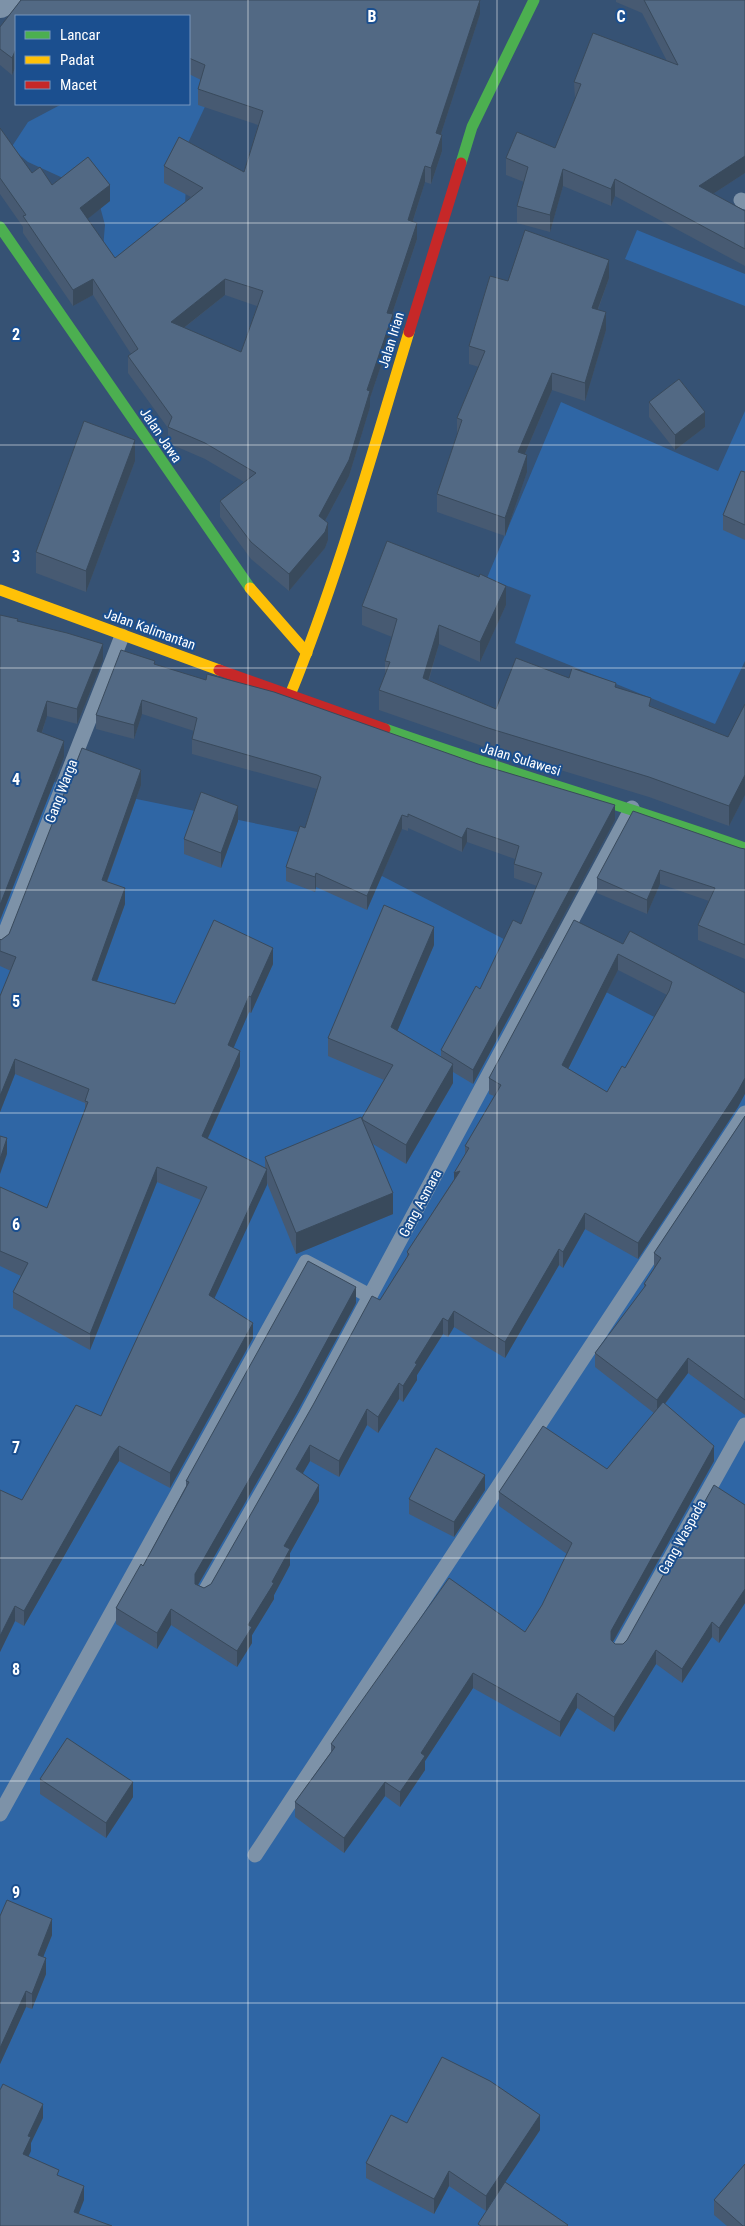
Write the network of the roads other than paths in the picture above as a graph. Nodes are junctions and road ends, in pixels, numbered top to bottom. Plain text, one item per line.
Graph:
1 (6, 0) edge
2 (534, 0) edge
3 (0, 4) edge
4 (0, 227) edge
5 (0, 590) edge
6 (122, 636) junction
7 (308, 653) junction
8 (290, 695) junction
9 (632, 808) junction
10 (745, 848) edge
11 (0, 946) edge
12 (745, 1113) edge
13 (370, 1296) junction
14 (745, 1425) edge
15 (202, 1595) edge
16 (619, 1650) edge
17 (0, 1814) edge
18 (255, 1855) dead end

1 - 3 street
2 - 7 street, Jalan Irian
4 - 7 street, Jalan Jawa
5 - 6 street, Jalan Kalimantan
6 - 8 street, Jalan Kalimantan
6 - 11 lane, Gang Warga
7 - 8 street, Jalan Irian
8 - 9 street, Jalan Sulawesi
9 - 10 street, Jalan Sulawesi
9 - 13 lane, Gang Asmara
12 - 18 lane
13 - 15 lane, Gang Asmara
13 - 17 lane
14 - 16 lane, Gang Waspada

